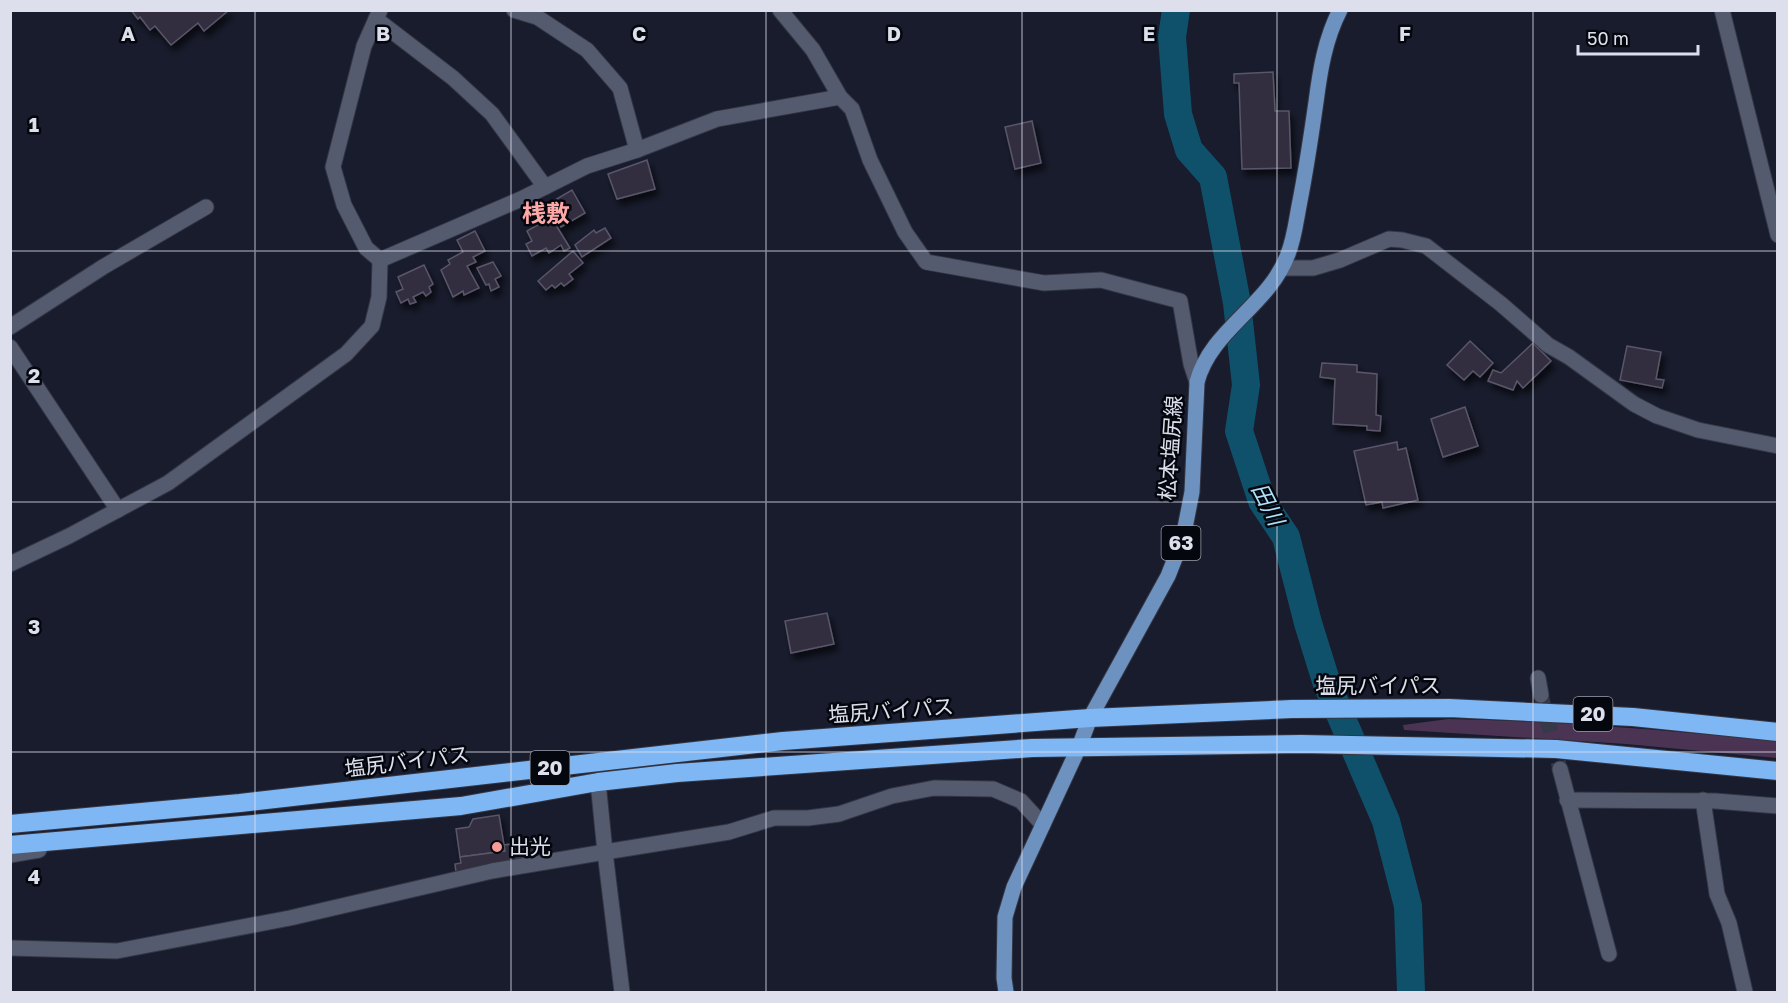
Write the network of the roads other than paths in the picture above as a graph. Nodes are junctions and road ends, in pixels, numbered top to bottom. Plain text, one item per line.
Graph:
1 (514, 10) edge
2 (780, 10) edge
3 (1340, 10) edge
4 (1722, 10) edge
5 (378, 15) edge
6 (840, 97) junction
7 (637, 150) junction
8 (545, 187) junction
9 (206, 207) dead end
10 (1778, 236) edge
11 (380, 260) junction
12 (1283, 268) junction
13 (10, 327) edge
14 (10, 347) edge
15 (1197, 382) junction
16 (1778, 446) edge
17 (118, 510) junction
18 (10, 564) edge
19 (1538, 678) dead end
20 (1541, 695) tunnel mouth
21 (1090, 718) junction
22 (1778, 732) edge
23 (1079, 747) junction
24 (1560, 770) tunnel mouth
25 (1778, 771) edge
26 (598, 782) junction
27 (1567, 800) junction
28 (1703, 800) junction
29 (1778, 806) edge
30 (10, 824) edge
31 (1043, 825) junction
32 (146, 833) junction
33 (10, 845) edge
34 (605, 852) junction
35 (10, 855) edge
36 (10, 948) edge
37 (1609, 954) dead end
38 (622, 993) edge
39 (1006, 993) edge
40 (1745, 993) edge

1 - 7 street
2 - 6 street
3 - 12 main road, 松本塩尻線 / 63
4 - 10 street
5 - 8 street
5 - 11 street
6 - 7 street
6 - 15 street
7 - 8 street
8 - 11 street
9 - 13 street
11 - 17 street
12 - 15 main road, 松本塩尻線 / 63
12 - 16 street
14 - 17 street
15 - 21 main road, 松本塩尻線 / 63
17 - 18 street
19 - 20 street
21 - 22 highway, 塩尻バイパス / 20
21 - 23 main road, 松本塩尻線 / 63
21 - 30 highway, 塩尻バイパス / 20
23 - 25 highway, 20
23 - 26 highway, 20
23 - 31 main road, 松本塩尻線 / 63
24 - 27 street
26 - 32 highway, 20
26 - 34 street
27 - 28 street
27 - 37 street
28 - 29 street
28 - 40 street
31 - 34 street
31 - 39 main road, 松本塩尻線 / 63
32 - 33 highway, 20
32 - 35 street
34 - 36 street
34 - 38 street

